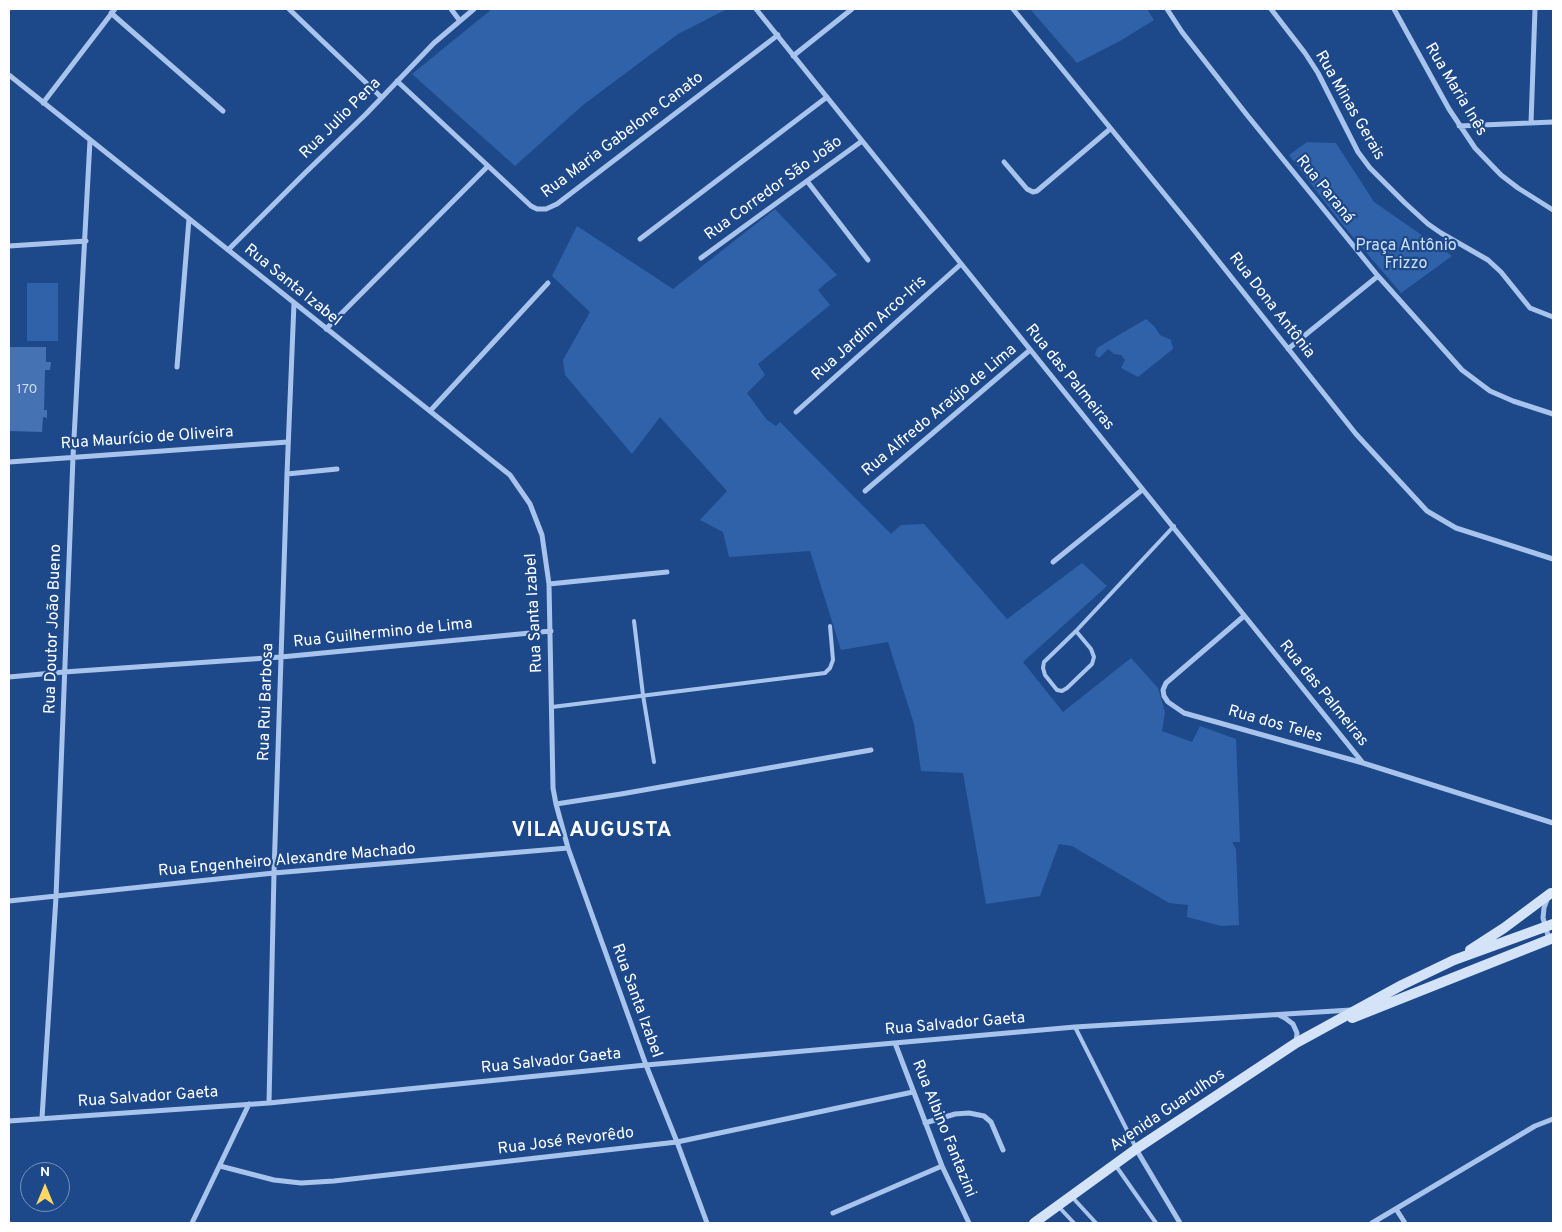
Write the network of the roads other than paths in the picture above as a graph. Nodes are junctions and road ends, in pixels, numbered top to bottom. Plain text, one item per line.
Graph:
1 (289, 9) edge
2 (451, 9) edge
3 (474, 9) edge
4 (756, 9) edge
5 (852, 9) edge
6 (1013, 9) edge
7 (1167, 9) edge
8 (1271, 9) edge
9 (1394, 9) edge
10 (1536, 9) edge
11 (113, 11) edge
12 (460, 21) junction
13 (778, 36) junction
14 (793, 56) junction
15 (9, 75) edge
16 (397, 81) junction
17 (381, 97) junction
18 (827, 98) junction
19 (43, 103) junction
20 (223, 111) dead end
21 (1553, 122) edge
22 (1531, 123) junction
23 (1460, 126) junction
24 (1110, 129) junction
25 (90, 140) junction
26 (862, 141) junction
27 (1004, 162) dead end
28 (488, 166) junction
29 (807, 181) junction
30 (1553, 210) edge
31 (189, 220) junction
32 (640, 239) dead end
33 (86, 241) junction
34 (9, 246) edge
35 (228, 250) junction
36 (701, 258) dead end
37 (868, 260) dead end
38 (961, 264) junction
39 (1378, 276) junction
40 (548, 284) dead end
41 (294, 303) junction
42 (1553, 317) edge
43 (326, 328) junction
44 (1288, 349) junction
45 (1030, 350) junction
46 (178, 367) dead end
47 (430, 411) junction
48 (796, 412) dead end
49 (1553, 414) edge
50 (288, 442) junction
51 (73, 457) junction
52 (9, 462) edge
53 (337, 469) dead end
54 (287, 474) junction
55 (1142, 490) junction
56 (865, 491) dead end
57 (1174, 526) junction
58 (1553, 559) edge
59 (1053, 562) dead end
60 (667, 572) dead end
61 (549, 584) junction
62 (1244, 616) junction
63 (634, 621) dead end
64 (830, 626) dead end
65 (551, 631) junction
66 (1076, 631) junction
67 (281, 657) junction
68 (64, 672) junction
69 (9, 677) edge
70 (643, 695) junction
71 (552, 707) junction
72 (871, 750) dead end
73 (654, 762) dead end
74 (1363, 763) junction
75 (556, 804) junction
76 (1553, 823) edge
77 (568, 848) junction
78 (274, 873) junction
79 (1552, 892) edge
80 (56, 896) junction
81 (9, 901) edge
82 (1549, 925) edge
83 (1551, 939) edge
84 (1454, 960) junction
85 (1356, 1009) junction
86 (1276, 1015) junction
87 (1075, 1027) junction
88 (1323, 1029) junction
89 (895, 1043) junction
90 (1296, 1043) junction
91 (646, 1065) junction
92 (913, 1092) junction
93 (269, 1103) junction
94 (249, 1104) junction
95 (42, 1118) junction
96 (1553, 1119) edge
97 (9, 1121) edge
98 (925, 1123) junction
99 (677, 1142) junction
100 (1136, 1149) junction
101 (1003, 1150) dead end
102 (1115, 1165) junction
103 (220, 1166) junction
104 (942, 1166) junction
105 (1071, 1196) junction
106 (1058, 1206) junction
107 (1396, 1209) junction
108 (833, 1213) dead end
109 (192, 1223) edge
110 (707, 1223) edge
111 (969, 1223) edge
112 (1034, 1223) edge
113 (1074, 1223) edge
114 (1096, 1223) edge
115 (1156, 1223) edge
116 (1180, 1223) edge
117 (1372, 1223) edge
118 (1405, 1223) edge

1 - 17 street
2 - 12 street
3 - 12 street, Rua Julio Pena
4 - 13 street, Rua das Palmeiras
5 - 14 street
6 - 24 street, Rua Dona Antônia
7 - 39 street, Rua Paraná
8 - 42 street, Rua Minas Gerais
9 - 23 street, Rua Maria Inês
10 - 22 street
11 - 19 street
11 - 20 street
12 - 16 street, Rua Julio Pena
13 - 14 street, Rua das Palmeiras
13 - 28 street, Rua Maria Gabelone Canato
14 - 18 street, Rua das Palmeiras
15 - 19 street, Rua Santa Izabel
16 - 17 street, Rua Julio Pena
16 - 28 street, Rua Maria Gabelone Canato
17 - 35 street, Rua Julio Pena
18 - 26 street, Rua das Palmeiras
18 - 32 street
19 - 25 street, Rua Santa Izabel
21 - 22 street
22 - 23 street
23 - 30 street, Rua Maria Inês
24 - 27 street
24 - 44 street, Rua Dona Antônia
25 - 31 street, Rua Santa Izabel
25 - 33 street, Rua Doutor João Bueno
26 - 29 street, Rua Corredor São João
26 - 38 street, Rua das Palmeiras
28 - 43 street
29 - 36 street, Rua Corredor São João
29 - 37 street
31 - 35 street, Rua Santa Izabel
31 - 46 street
33 - 34 street
33 - 51 street, Rua Doutor João Bueno
35 - 41 street, Rua Santa Izabel
38 - 45 street, Rua das Palmeiras
38 - 48 street, Rua Jardim Arco-Iris
39 - 44 street
39 - 49 street, Rua Paraná
40 - 47 street
41 - 43 street, Rua Santa Izabel
41 - 50 street, Rua Rui Barbosa
43 - 47 street, Rua Santa Izabel
44 - 58 street, Rua Dona Antônia
45 - 55 street, Rua das Palmeiras
45 - 56 street, Rua Alfredo Araújo de Lima
47 - 61 street, Rua Santa Izabel
50 - 51 street, Rua Maurício de Oliveira
50 - 54 street, Rua Rui Barbosa
51 - 52 street, Rua Maurício de Oliveira
51 - 68 street, Rua Doutor João Bueno
53 - 54 street
54 - 67 street, Rua Rui Barbosa
55 - 57 street, Rua das Palmeiras
55 - 59 street
57 - 62 street, Rua das Palmeiras
57 - 66 lane
60 - 61 street
61 - 65 street, Rua Santa Izabel
62 - 74 street, Rua das Palmeiras
62 - 74 street, Rua dos Teles
63 - 70 lane
64 - 70 lane
65 - 67 street, Rua Guilhermino de Lima
65 - 71 street, Rua Santa Izabel
66 - 66 lane
67 - 68 street, Rua Guilhermino de Lima
67 - 78 street, Rua Rui Barbosa
68 - 69 street, Rua Guilhermino de Lima
68 - 80 street, Rua Doutor João Bueno
70 - 71 lane
70 - 73 lane
71 - 75 street, Rua Santa Izabel
72 - 75 street
74 - 76 street, Rua dos Teles
75 - 77 street, Rua Santa Izabel
77 - 78 street, Rua Engenheiro Alexandre Machado
77 - 91 street, Rua Santa Izabel
78 - 80 street, Rua Engenheiro Alexandre Machado
78 - 93 street, Rua Rui Barbosa
79 - 82 street
79 - 84 main road
80 - 81 street, Rua Engenheiro Alexandre Machado
80 - 95 street, Rua Doutor João Bueno
82 - 83 street
82 - 84 main road, Avenida Guarulhos
83 - 88 main road, Avenida Guarulhos
84 - 85 main road, Avenida Guarulhos
85 - 86 street, Rua Salvador Gaeta
85 - 88 main road, Avenida Guarulhos
86 - 87 street, Rua Salvador Gaeta
86 - 90 street
87 - 89 street, Rua Salvador Gaeta
87 - 100 lane
88 - 90 main road, Avenida Guarulhos
89 - 91 street, Rua Salvador Gaeta
89 - 92 street, Rua Albino Fantazini
90 - 100 main road, Avenida Guarulhos
91 - 93 street, Rua Salvador Gaeta
91 - 99 street, Rua Santa Izabel
92 - 98 street, Rua Albino Fantazini
92 - 99 street, Rua José Revorêdo
93 - 94 street, Rua Salvador Gaeta
94 - 95 street, Rua Salvador Gaeta
94 - 103 street
95 - 97 street, Rua Salvador Gaeta
96 - 107 street
98 - 101 street
98 - 104 street, Rua Albino Fantazini
99 - 103 street, Rua José Revorêdo
99 - 110 street, Rua Santa Izabel
100 - 102 main road, Avenida Guarulhos
100 - 116 street
102 - 105 main road, Avenida Guarulhos
102 - 115 lane
103 - 109 street
104 - 108 street
104 - 111 street, Rua Albino Fantazini
105 - 106 main road, Avenida Guarulhos
105 - 114 lane
106 - 112 main road, Avenida Guarulhos
106 - 113 lane
107 - 117 street
107 - 118 street

